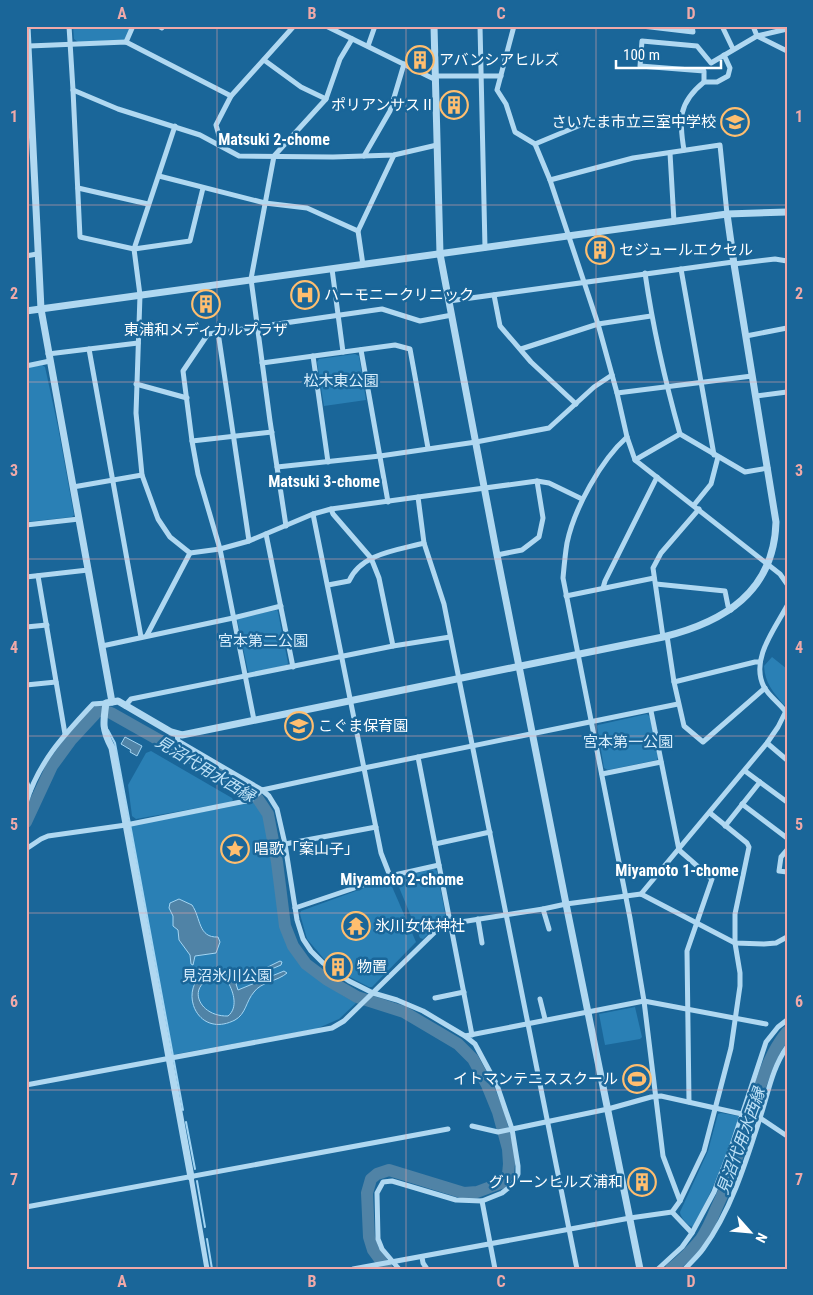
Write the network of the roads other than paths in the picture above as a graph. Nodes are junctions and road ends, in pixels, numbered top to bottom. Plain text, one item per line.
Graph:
1 (27, 26) edge
2 (69, 26) edge
3 (133, 26) edge
4 (158, 26) edge
5 (163, 26) edge
6 (294, 26) edge
7 (326, 26) edge
8 (375, 26) edge
9 (434, 26) edge
10 (480, 26) edge
11 (514, 26) edge
12 (642, 26) edge
13 (692, 26) edge
14 (722, 26) edge
15 (753, 26) edge
16 (335, 28) edge
17 (787, 29) edge
18 (757, 36) junction
19 (27, 38) edge
20 (352, 39) junction
21 (126, 42) junction
22 (70, 44) junction
23 (29, 46) junction
24 (368, 46) junction
25 (733, 49) junction
26 (787, 51) edge
27 (724, 55) junction
28 (264, 60) junction
29 (404, 64) junction
30 (481, 75) junction
31 (500, 76) junction
32 (435, 78) junction
33 (704, 82) junction
34 (73, 90) junction
35 (231, 96) junction
36 (326, 99) junction
37 (583, 124) dead end
38 (175, 126) junction
39 (535, 144) junction
40 (437, 145) junction
41 (222, 146) junction
42 (684, 150) junction
43 (670, 153) junction
44 (394, 155) junction
45 (274, 156) junction
46 (364, 156) junction
47 (159, 176) junction
48 (550, 180) junction
49 (78, 188) junction
50 (202, 188) junction
51 (265, 203) junction
52 (148, 204) junction
53 (787, 212) edge
54 (727, 214) junction
55 (674, 222) junction
56 (358, 231) junction
57 (569, 236) junction
58 (485, 248) junction
59 (134, 249) junction
60 (37, 254) junction
61 (440, 254) junction
62 (26, 256) edge
63 (787, 261) edge
64 (734, 263) junction
65 (363, 265) junction
66 (332, 269) junction
67 (681, 269) junction
68 (645, 273) junction
69 (251, 279) junction
70 (585, 281) junction
71 (140, 295) junction
72 (494, 295) junction
73 (450, 300) junction
74 (41, 309) junction
75 (26, 311) edge
76 (452, 314) junction
77 (339, 315) junction
78 (651, 316) junction
79 (598, 324) junction
80 (258, 326) junction
81 (787, 328) edge
82 (218, 332) junction
83 (746, 336) junction
84 (138, 343) junction
85 (89, 349) junction
86 (521, 349) junction
87 (361, 350) junction
88 (343, 352) junction
89 (313, 356) junction
90 (49, 358) junction
91 (262, 363) junction
92 (26, 366) edge
93 (612, 374) junction
94 (752, 376) junction
95 (702, 382) junction
96 (136, 384) junction
97 (666, 387) junction
98 (787, 392) edge
99 (617, 393) junction
100 (756, 396) junction
101 (187, 398) junction
102 (576, 404) junction
103 (272, 432) junction
104 (680, 434) junction
105 (233, 436) junction
106 (627, 437) junction
107 (192, 441) junction
108 (476, 442) junction
109 (428, 448) junction
110 (380, 456) junction
111 (716, 456) junction
112 (635, 460) junction
113 (328, 462) junction
114 (277, 467) junction
115 (768, 468) junction
116 (142, 475) junction
117 (657, 477) junction
118 (112, 480) junction
119 (537, 481) junction
120 (73, 487) junction
121 (484, 488) junction
122 (418, 497) junction
123 (582, 499) junction
124 (388, 502) junction
125 (696, 507) junction
126 (331, 509) junction
127 (313, 514) junction
128 (79, 519) junction
129 (26, 525) edge
130 (286, 526) junction
131 (266, 534) junction
132 (249, 541) junction
133 (424, 543) junction
134 (220, 549) junction
135 (190, 553) junction
136 (497, 556) junction
137 (371, 558) junction
138 (767, 564) junction
139 (88, 570) junction
140 (38, 576) junction
141 (26, 577) edge
142 (654, 578) junction
143 (656, 584) junction
144 (787, 584) edge
145 (328, 585) junction
146 (603, 588) junction
147 (566, 596) junction
148 (281, 606) junction
149 (787, 606) edge
150 (730, 610) junction
151 (233, 618) junction
152 (47, 625) junction
153 (26, 627) edge
154 (144, 636) junction
155 (450, 637) junction
156 (665, 637) junction
157 (102, 646) junction
158 (393, 646) junction
159 (579, 655) junction
160 (341, 657) junction
161 (760, 662) junction
162 (293, 667) junction
163 (519, 667) junction
164 (245, 677) junction
165 (459, 679) junction
166 (56, 682) junction
167 (674, 682) junction
168 (26, 685) edge
169 (765, 688) junction
170 (350, 701) junction
171 (109, 703) junction
172 (678, 704) junction
173 (125, 706) junction
174 (786, 710) edge
175 (651, 711) junction
176 (254, 720) junction
177 (592, 723) junction
178 (65, 734) junction
179 (177, 734) junction
180 (534, 735) junction
181 (767, 743) junction
182 (473, 746) junction
183 (418, 757) junction
184 (787, 760) edge
185 (661, 762) junction
186 (364, 768) junction
187 (745, 771) junction
188 (602, 774) junction
189 (26, 781) edge
190 (760, 782) junction
191 (262, 790) junction
192 (30, 791) junction
193 (787, 802) edge
194 (26, 803) edge
195 (742, 804) junction
196 (710, 813) junction
197 (126, 826) junction
198 (725, 826) junction
199 (376, 827) junction
200 (490, 832) junction
201 (787, 838) edge
202 (285, 844) junction
203 (435, 844) junction
204 (26, 849) edge
205 (679, 850) junction
206 (787, 850) edge
207 (439, 865) junction
208 (787, 872) edge
209 (390, 876) junction
210 (641, 894) junction
211 (626, 896) junction
212 (566, 904) junction
213 (295, 908) junction
214 (543, 909) junction
215 (506, 915) junction
216 (478, 919) junction
217 (450, 923) junction
218 (697, 923) junction
219 (549, 929) dead end
220 (787, 937) edge
221 (482, 942) dead end
222 (736, 943) junction
223 (464, 992) junction
224 (372, 994) junction
225 (435, 998) dead end
226 (540, 999) dead end
227 (644, 1001) junction
228 (688, 1009) junction
229 (588, 1012) junction
230 (736, 1018) junction
231 (545, 1019) junction
232 (787, 1020) edge
233 (527, 1024) junction
234 (766, 1024) dead end
235 (472, 1035) junction
236 (465, 1036) junction
237 (787, 1046) edge
238 (169, 1058) junction
239 (26, 1085) edge
240 (656, 1096) junction
241 (689, 1102) junction
242 (715, 1108) junction
243 (608, 1109) junction
244 (743, 1115) junction
245 (758, 1118) junction
246 (547, 1121) junction
247 (472, 1126) dead end
248 (448, 1129) dead end
249 (510, 1129) junction
250 (786, 1133) edge
251 (191, 1176) junction
252 (680, 1200) junction
253 (482, 1201) junction
254 (26, 1206) edge
255 (672, 1212) junction
256 (630, 1218) junction
257 (568, 1230) junction
258 (692, 1233) junction
259 (490, 1244) junction
260 (422, 1257) junction
261 (392, 1262) junction
262 (371, 1267) edge
263 (207, 1269) edge
264 (353, 1269) edge
265 (399, 1269) edge
266 (428, 1269) edge
267 (495, 1269) edge
268 (577, 1269) edge
269 (640, 1269) edge
270 (658, 1269) edge
271 (685, 1269) edge

1 - 19 street
2 - 22 street
3 - 21 street
4 - 5 street
6 - 28 street
7 - 16 street
8 - 24 street
9 - 32 street
10 - 30 street
11 - 31 street
12 - 13 street
14 - 25 street
15 - 18 street
16 - 20 street
17 - 18 street
18 - 25 street
18 - 26 street
19 - 23 street
20 - 24 street
20 - 36 street
21 - 22 street
21 - 35 street
22 - 23 street
22 - 34 street
23 - 60 street
24 - 29 street
25 - 27 street
27 - 33 street
27 - 33 street
28 - 35 street
28 - 36 street
29 - 32 street
29 - 46 street
30 - 31 street
30 - 32 street
30 - 58 street
31 - 39 street
32 - 40 street
33 - 42 street
34 - 38 street
34 - 49 street
35 - 41 street
36 - 45 street
37 - 39 street
38 - 41 street
38 - 47 street
39 - 48 street
40 - 44 street
40 - 61 street
41 - 45 street
42 - 43 street
42 - 54 street
43 - 48 street
43 - 55 street
44 - 46 street
44 - 56 street
45 - 46 street
45 - 51 street
47 - 50 street
47 - 52 street
48 - 57 street
49 - 52 street
49 - 59 street
50 - 51 street
50 - 59 street
51 - 56 street
51 - 69 street
52 - 59 street
53 - 54 street
54 - 55 street
54 - 64 street
55 - 57 street
56 - 65 street
57 - 58 street
57 - 70 street
58 - 61 street
59 - 71 street
60 - 62 street
60 - 74 street
61 - 65 street
61 - 73 street
63 - 64 street
64 - 67 street
64 - 83 street
65 - 66 street
66 - 69 street
66 - 77 street
67 - 68 street
67 - 95 street
68 - 70 street
68 - 78 street
69 - 71 street
69 - 80 street
70 - 72 street
70 - 79 street
71 - 74 street
71 - 84 street
72 - 73 street
72 - 86 street
73 - 76 street
74 - 75 street
74 - 90 street
76 - 77 street
76 - 108 street
77 - 80 street
77 - 88 street
78 - 79 street
78 - 97 street
79 - 86 street
79 - 93 street
80 - 82 street
80 - 91 street
81 - 83 street
82 - 101 street
82 - 105 street
83 - 94 street
84 - 85 street
84 - 96 street
85 - 90 street
85 - 118 street
86 - 102 street
87 - 88 street
87 - 109 street
87 - 110 street
88 - 89 street
89 - 91 street
89 - 113 street
90 - 92 street
90 - 120 street
91 - 103 street
93 - 99 street
93 - 102 street
94 - 95 street
94 - 100 street
95 - 97 street
95 - 111 street
96 - 101 street
96 - 116 street
97 - 99 street
97 - 104 street
98 - 100 street
99 - 106 street
100 - 115 street
101 - 107 street
102 - 108 street
103 - 105 street
103 - 114 street
104 - 111 street
104 - 112 street
105 - 107 street
105 - 132 street
106 - 112 street
106 - 123 street
107 - 134 street
108 - 109 street
108 - 121 street
109 - 110 street
110 - 113 street
110 - 124 street
111 - 115 street
111 - 125 street
112 - 117 street
113 - 114 street
114 - 130 street
115 - 138 street
116 - 118 street
116 - 135 street
117 - 125 street
117 - 146 street
118 - 120 street
118 - 154 street
119 - 121 street
119 - 123 street
119 - 136 street
120 - 128 street
121 - 122 street
121 - 136 street
122 - 124 street
122 - 133 street
123 - 147 street
124 - 126 street
125 - 138 street
125 - 142 street
126 - 127 street
126 - 137 street
127 - 130 street
127 - 145 street
128 - 129 street
128 - 139 street
130 - 131 street
131 - 132 street
131 - 148 street
132 - 134 street
133 - 137 street
133 - 155 street
134 - 135 street
134 - 151 street
135 - 154 street
136 - 163 street
137 - 145 street
137 - 158 street
138 - 144 street
138 - 150 street
139 - 140 street
139 - 157 street
140 - 141 street
140 - 152 street
142 - 143 street
142 - 146 street
143 - 150 street
143 - 156 street
145 - 160 street
146 - 147 street
147 - 159 street
148 - 151 street
148 - 162 street
149 - 161 street
150 - 156 street
151 - 154 street
151 - 164 street
152 - 153 street
152 - 166 street
154 - 157 street
155 - 158 street
155 - 165 street
156 - 159 street
156 - 167 street
157 - 171 street
158 - 160 street
159 - 163 street
159 - 177 street
160 - 162 street
160 - 170 street
161 - 167 street
161 - 169 street
162 - 164 street
163 - 165 street
163 - 180 street
164 - 173 street
164 - 176 street
165 - 170 street
165 - 182 street
166 - 168 street
166 - 178 street
167 - 172 street
169 - 172 street
169 - 174 street
170 - 176 street
170 - 186 street
171 - 173 street
171 - 178 street
171 - 197 street
172 - 175 street
173 - 179 street
174 - 181 street
175 - 177 street
175 - 185 street
176 - 179 street
177 - 180 street
177 - 188 street
178 - 192 street
179 - 191 street
180 - 182 street
180 - 212 street
181 - 184 street
181 - 187 street
182 - 183 street
182 - 200 street
183 - 186 street
183 - 203 street
185 - 188 street
185 - 205 street
186 - 191 street
186 - 199 street
187 - 190 street
187 - 196 street
188 - 211 street
189 - 192 street
190 - 193 street
190 - 195 street
191 - 197 street
191 - 202 street
192 - 194 street
195 - 198 street
195 - 201 street
196 - 198 street
196 - 205 street
197 - 204 street
197 - 238 street
198 - 222 street
199 - 202 street
199 - 209 street
200 - 203 street
200 - 215 street
202 - 213 street
203 - 207 street
205 - 210 street
205 - 218 street
206 - 208 street
207 - 209 street
207 - 217 street
209 - 213 street
210 - 211 street
210 - 218 street
211 - 212 street
211 - 227 street
212 - 214 street
212 - 229 street
213 - 224 street
214 - 215 street
214 - 219 street
215 - 216 street
215 - 233 street
216 - 217 street
216 - 221 street
217 - 223 street
217 - 224 street
218 - 222 street
218 - 228 street
220 - 222 street
222 - 230 street
223 - 225 street
223 - 235 street
224 - 236 street
224 - 238 street
226 - 231 street
227 - 228 street
227 - 229 street
227 - 240 street
228 - 230 street
228 - 241 street
229 - 231 street
229 - 243 street
230 - 234 street
230 - 242 street
231 - 233 street
232 - 244 street
233 - 235 street
233 - 246 street
235 - 236 street
236 - 249 street
237 - 245 street
238 - 239 street
238 - 251 street
240 - 241 street
240 - 243 street
240 - 252 street
241 - 242 street
242 - 244 street
242 - 252 street
243 - 246 street
243 - 256 street
244 - 245 street
244 - 258 street
245 - 250 street
245 - 271 street
246 - 249 street
246 - 257 street
247 - 249 street
248 - 251 street
249 - 253 street
251 - 254 street
251 - 263 street
252 - 255 street
253 - 259 street
253 - 261 street
255 - 256 street
255 - 258 street
256 - 257 street
256 - 269 street
257 - 259 street
257 - 268 street
258 - 270 street
259 - 260 street
259 - 267 street
260 - 261 street
260 - 266 street
261 - 262 street
261 - 265 street
262 - 264 street

